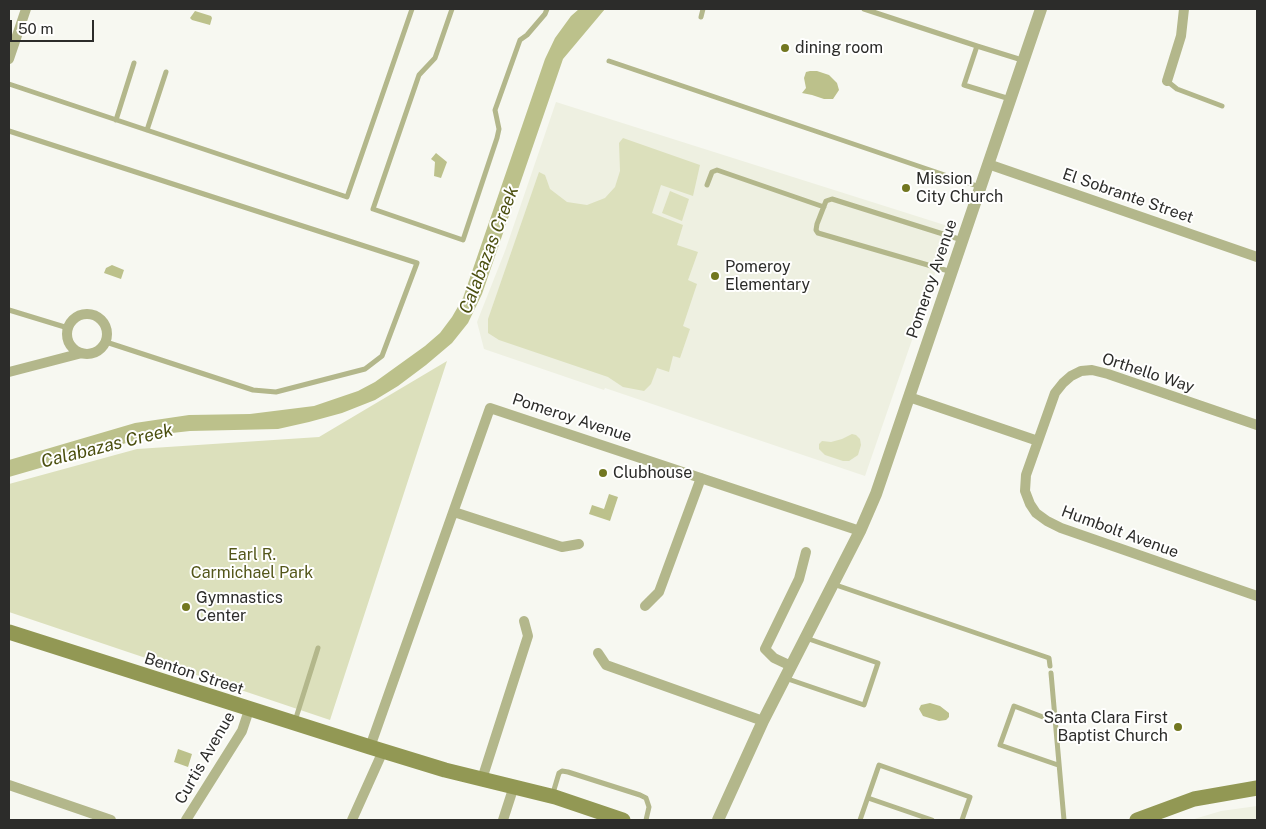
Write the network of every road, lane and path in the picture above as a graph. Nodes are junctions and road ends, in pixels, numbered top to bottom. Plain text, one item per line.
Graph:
1 (26, 9) edge
2 (412, 9) edge
3 (452, 9) edge
4 (547, 9) edge
5 (704, 9) edge
6 (864, 9) edge
7 (1041, 9) edge
8 (1184, 9) edge
9 (701, 17) dead end
10 (977, 46) junction
11 (9, 60) edge
12 (610, 61) dead end
13 (1024, 61) junction
14 (134, 63) dead end
15 (166, 72) dead end
16 (1168, 81) joint
17 (9, 84) edge
18 (1010, 100) junction
19 (1222, 106) dead end
20 (116, 120) junction
21 (147, 130) junction
22 (9, 131) edge
23 (988, 164) junction
24 (707, 185) dead end
25 (980, 187) junction
26 (824, 207) junction
27 (962, 240) junction
28 (1257, 257) edge
29 (952, 272) junction
30 (9, 310) edge
31 (68, 328) junction
32 (106, 342) junction
33 (82, 353) junction
34 (9, 372) edge
35 (909, 397) junction
36 (1257, 425) edge
37 (1038, 441) junction
38 (701, 478) junction
39 (454, 512) junction
40 (860, 531) junction
41 (579, 544) dead end
42 (806, 552) dead end
43 (833, 584) junction
44 (1257, 596) edge
45 (645, 606) dead end
46 (524, 621) dead end
47 (9, 632) edge
48 (805, 638) junction
49 (318, 648) dead end
50 (598, 653) dead end
51 (1050, 666) dead end
52 (788, 672) junction
53 (1051, 673) dead end
54 (249, 710) junction
55 (1055, 714) junction
56 (763, 721) junction
57 (294, 724) junction
58 (376, 749) junction
59 (1058, 765) junction
60 (482, 779) junction
61 (9, 785) edge
62 (514, 786) junction
63 (1257, 788) edge
64 (552, 796) junction
65 (868, 798) junction
66 (111, 820) edge
67 (186, 820) edge
68 (352, 820) edge
69 (503, 820) edge
70 (624, 820) edge
71 (646, 820) edge
72 (718, 820) edge
73 (860, 820) edge
74 (932, 820) edge
75 (962, 820) edge
76 (1064, 820) edge
77 (1137, 820) edge

1 - 11 street
2 - 21 lane
3 - 4 lane
5 - 9 lane
6 - 10 lane
7 - 13 street, Pomeroy Avenue
8 - 16 street
10 - 13 lane
10 - 18 lane
12 - 25 lane
13 - 18 street, Pomeroy Avenue
14 - 20 lane
15 - 21 lane
16 - 19 lane
17 - 20 lane
18 - 23 street, Pomeroy Avenue
20 - 21 lane
22 - 32 lane
23 - 25 street, Pomeroy Avenue
23 - 28 street, El Sobrante Street
24 - 26 lane
25 - 27 street, Pomeroy Avenue
26 - 27 lane
26 - 29 lane
27 - 29 street, Pomeroy Avenue
29 - 35 street, Pomeroy Avenue
30 - 31 lane
31 - 32 street
31 - 33 street
32 - 33 street
33 - 34 street
35 - 37 street
35 - 40 street, Pomeroy Avenue
36 - 37 street, Orthello Way
37 - 44 street, Humbolt Avenue
38 - 39 street, Pomeroy Avenue
38 - 40 street, Pomeroy Avenue
38 - 45 street
39 - 41 street
39 - 58 street
40 - 43 street, Pomeroy Avenue
42 - 52 street
43 - 48 street, Pomeroy Avenue
43 - 51 lane
46 - 60 street
47 - 54 main road, Benton Street
48 - 52 street, Pomeroy Avenue
48 - 52 lane
49 - 57 lane
50 - 56 street
52 - 56 street, Pomeroy Avenue
53 - 55 lane
54 - 57 main road, Benton Street
54 - 67 street, Curtis Avenue
55 - 59 lane
55 - 59 lane
56 - 72 street, Pomeroy Avenue
57 - 58 main road, Benton Street
58 - 60 main road, Benton Street
58 - 68 street
59 - 76 lane
60 - 62 main road, Benton Street
61 - 66 street
62 - 64 main road, Benton Street
62 - 69 street
63 - 77 main road
64 - 70 main road, Benton Street
64 - 71 lane
65 - 73 lane
65 - 74 lane
65 - 75 lane

